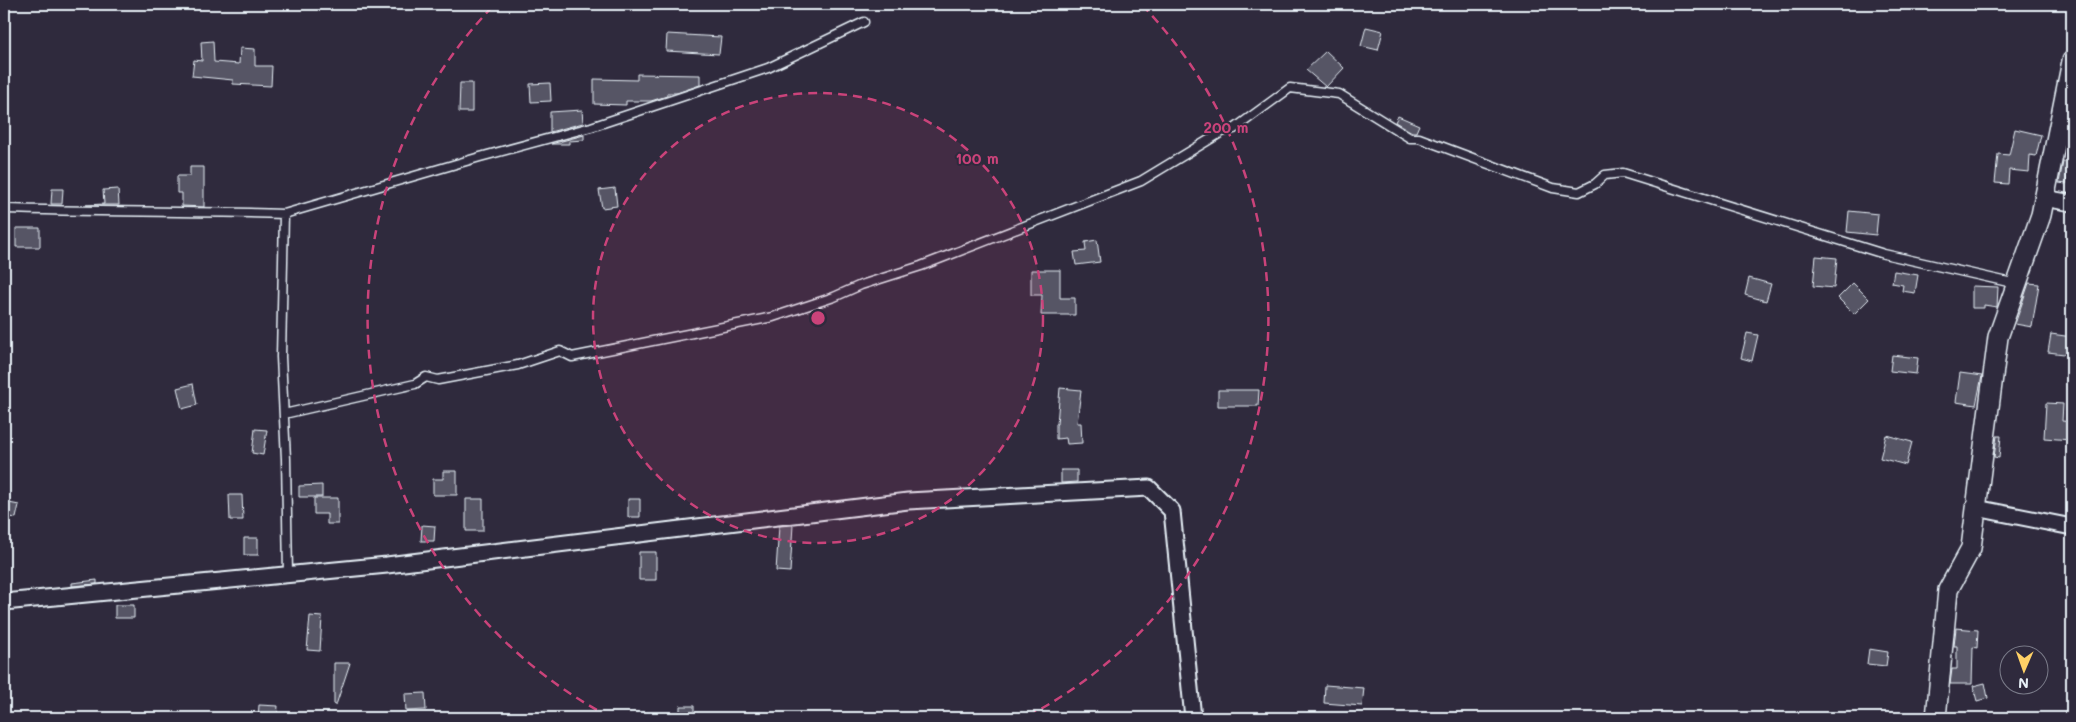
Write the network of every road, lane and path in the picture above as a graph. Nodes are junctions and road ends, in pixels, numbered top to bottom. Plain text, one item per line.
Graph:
1 (864, 22) dead end
2 (2072, 61) edge
3 (2044, 198) junction
4 (2072, 203) edge
5 (4, 209) edge
6 (284, 214) junction
7 (2017, 284) junction
8 (284, 414) junction
9 (1976, 508) junction
10 (2072, 527) edge
11 (288, 574) junction
12 (4, 602) edge
13 (1193, 718) edge
14 (1936, 718) edge

1 - 6 lane
2 - 3 street
3 - 4 street
3 - 7 street
5 - 6 lane
6 - 8 lane
7 - 8 lane
7 - 9 street
8 - 11 lane
9 - 10 street
9 - 14 street
11 - 12 street
11 - 13 street

